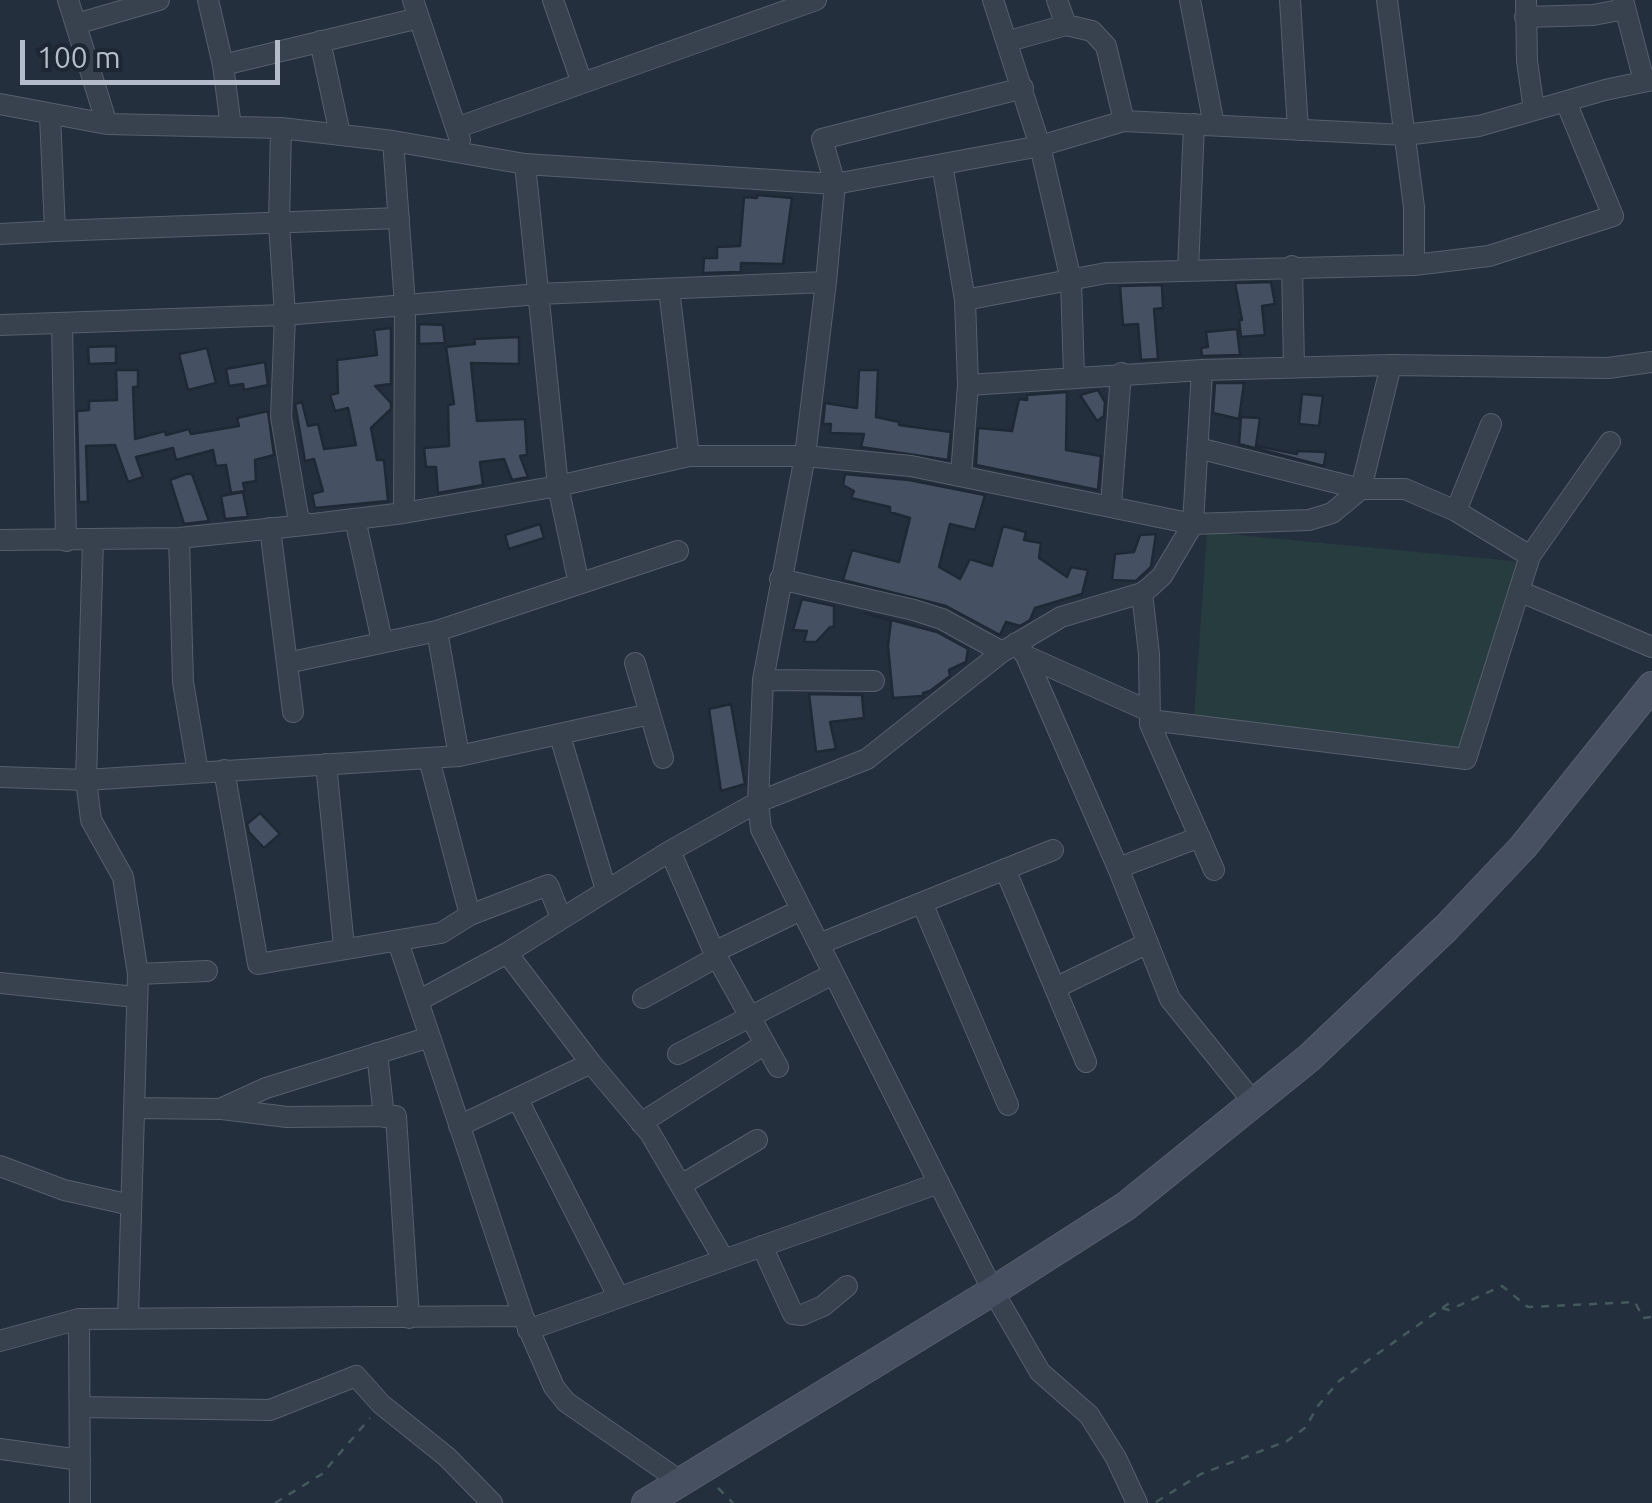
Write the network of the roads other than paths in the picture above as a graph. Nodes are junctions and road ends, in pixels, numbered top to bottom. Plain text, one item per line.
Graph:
1 (68, 0) edge
2 (158, 0) edge
3 (208, 0) edge
4 (553, 0) edge
5 (816, 0) edge
6 (993, 0) edge
7 (1057, 0) edge
8 (1190, 0) edge
9 (1290, 0) edge
10 (1387, 0) edge
11 (1624, 5) edge
12 (1526, 8) edge
13 (416, 9) edge
14 (76, 24) junction
15 (1066, 25) junction
16 (1642, 35) edge
17 (320, 42) junction
18 (1009, 42) junction
19 (223, 65) junction
20 (1648, 81) edge
21 (582, 83) junction
22 (1023, 88) junction
23 (1566, 102) junction
24 (0, 104) edge
25 (1534, 110) junction
26 (50, 115) junction
27 (1124, 121) junction
28 (107, 124) junction
29 (1204, 125) junction
30 (230, 126) junction
31 (281, 128) junction
32 (456, 128) junction
33 (1298, 130) junction
34 (340, 134) junction
35 (1405, 135) junction
36 (392, 141) junction
37 (1040, 146) junction
38 (464, 152) junction
39 (525, 164) junction
40 (942, 164) junction
41 (835, 184) junction
42 (399, 218) junction
43 (279, 224) junction
44 (55, 230) junction
45 (0, 234) edge
46 (1414, 265) junction
47 (1292, 266) junction
48 (1188, 271) junction
49 (1071, 280) junction
50 (826, 282) junction
51 (669, 289) junction
52 (538, 294) junction
53 (964, 300) junction
54 (405, 305) junction
55 (284, 315) junction
56 (62, 323) junction
57 (0, 326) edge
58 (1652, 362) edge
59 (1391, 365) junction
60 (1294, 367) junction
61 (1202, 370) junction
62 (1121, 373) junction
63 (1074, 377) junction
64 (968, 385) junction
65 (1491, 424) dead end
66 (1610, 442) dead end
67 (1198, 448) junction
68 (689, 456) junction
69 (806, 456) junction
70 (961, 476) junction
71 (558, 486) junction
72 (1361, 489) junction
73 (1111, 505) junction
74 (1456, 510) junction
75 (404, 513) junction
76 (355, 519) junction
77 (1192, 524) junction
78 (305, 526) junction
79 (270, 528) junction
80 (179, 538) junction
81 (0, 540) edge
82 (66, 541) junction
83 (93, 541) junction
84 (678, 551) dead end
85 (1530, 556) junction
86 (780, 579) junction
87 (580, 584) junction
88 (1519, 591) junction
89 (1142, 593) junction
90 (437, 631) junction
91 (382, 641) junction
92 (1652, 647) edge
93 (1015, 650) junction
94 (287, 663) junction
95 (635, 663) dead end
96 (763, 680) junction
97 (874, 680) dead end
98 (1648, 698) edge
99 (293, 712) dead end
100 (650, 714) junction
101 (1150, 715) junction
102 (560, 736) junction
103 (459, 756) junction
104 (663, 758) dead end
105 (429, 759) junction
106 (326, 764) junction
107 (224, 770) junction
108 (198, 772) junction
109 (0, 777) edge
110 (86, 780) junction
111 (758, 802) junction
112 (1200, 837) junction
113 (1054, 850) dead end
114 (670, 851) junction
115 (1118, 868) junction
116 (1006, 869) junction
117 (1214, 870) dead end
118 (606, 890) junction
119 (922, 902) junction
120 (801, 910) junction
121 (470, 915) junction
122 (560, 918) junction
123 (398, 942) junction
124 (1148, 943) junction
125 (819, 944) junction
126 (344, 948) junction
127 (507, 954) junction
128 (715, 954) junction
129 (208, 971) dead end
130 (138, 974) junction
131 (833, 974) junction
132 (0, 983) edge
133 (1055, 988) junction
134 (136, 997) junction
135 (643, 998) dead end
136 (418, 1001) junction
137 (749, 1017) junction
138 (430, 1037) junction
139 (765, 1044) junction
140 (377, 1053) junction
141 (678, 1054) dead end
142 (1086, 1062) dead end
143 (591, 1063) junction
144 (778, 1067) dead end
145 (517, 1098) junction
146 (1254, 1103) junction
147 (1008, 1106) dead end
148 (134, 1108) junction
149 (220, 1108) junction
150 (384, 1117) junction
151 (642, 1122) junction
152 (459, 1126) junction
153 (758, 1140) dead end
154 (0, 1166) edge
155 (938, 1183) junction
156 (680, 1185) junction
157 (131, 1205) junction
158 (762, 1246) junction
159 (723, 1258) junction
160 (846, 1286) dead end
161 (994, 1292) junction
162 (618, 1296) junction
163 (408, 1318) junction
164 (79, 1319) junction
165 (128, 1319) junction
166 (526, 1323) junction
167 (0, 1341) edge
168 (80, 1407) junction
169 (0, 1449) edge
170 (80, 1460) junction
171 (680, 1481) junction
172 (80, 1503) edge
173 (492, 1503) edge
174 (646, 1503) edge
175 (1137, 1503) edge

1 - 14 street
2 - 14 street
3 - 19 street
4 - 21 street
5 - 21 street
6 - 18 street
7 - 15 street
8 - 29 street
9 - 33 street
10 - 35 street
11 - 12 street
11 - 16 street
12 - 25 street
13 - 17 street
13 - 32 street
14 - 28 street
15 - 18 street
15 - 27 street
16 - 20 street
17 - 19 street
17 - 34 street
18 - 22 street
19 - 30 street
20 - 23 street
21 - 32 street
22 - 37 street
22 - 41 street
23 - 25 street
23 - 46 street
24 - 26 street
25 - 35 street
26 - 28 street
26 - 44 street
27 - 29 street
27 - 37 street
28 - 30 street
29 - 33 street
29 - 48 street
30 - 31 street
31 - 34 street
31 - 43 street
32 - 38 street
33 - 35 street
34 - 36 street
35 - 46 street
36 - 38 street
36 - 42 street
37 - 40 street
37 - 49 street
38 - 39 street
39 - 41 street
39 - 52 street
40 - 41 street
40 - 53 street
41 - 50 street
42 - 43 street
42 - 54 street
43 - 44 street
43 - 55 street
44 - 45 street
46 - 47 street
47 - 48 street
47 - 60 street
48 - 49 street
49 - 53 street
49 - 63 street
50 - 51 street
50 - 69 street
51 - 52 street
51 - 68 street
52 - 54 street
52 - 71 street
53 - 64 street
54 - 55 street
54 - 75 street
55 - 56 street
55 - 78 street
56 - 57 street
56 - 82 street
58 - 59 street
59 - 60 street
59 - 72 street
60 - 61 street
61 - 62 street
61 - 67 street
62 - 63 street
62 - 73 street
63 - 64 street
64 - 70 street
65 - 74 street
66 - 85 street
67 - 72 street
67 - 77 street
68 - 69 street
68 - 71 street
69 - 70 street
69 - 86 street
70 - 73 street
71 - 75 street
71 - 87 street
72 - 74 street
72 - 77 street
73 - 77 street
74 - 85 street
75 - 76 street
76 - 78 street
76 - 91 street
77 - 89 street
78 - 79 street
79 - 80 street
79 - 94 street
80 - 83 street
80 - 108 street
81 - 82 street
82 - 83 street
83 - 110 street
84 - 87 street
85 - 88 street
86 - 93 street
86 - 96 street
87 - 90 street
88 - 92 street
88 - 101 street
89 - 93 street
89 - 101 street
90 - 91 street
90 - 103 street
91 - 94 street
93 - 101 street
93 - 111 street
93 - 115 street
94 - 99 street
95 - 100 street
96 - 97 street
96 - 111 street
98 - 146 street
100 - 102 street
100 - 104 street
101 - 112 street
102 - 103 street
102 - 118 street
103 - 105 street
105 - 106 street
105 - 121 street
106 - 107 street
106 - 126 street
107 - 108 street
107 - 126 street
108 - 110 street
109 - 110 street
110 - 130 street
111 - 114 street
111 - 120 street
112 - 115 street
112 - 117 street
113 - 116 street
114 - 118 street
114 - 128 street
115 - 124 street
116 - 119 street
116 - 133 street
118 - 122 street
119 - 125 street
119 - 147 street
120 - 125 street
120 - 128 street
121 - 122 street
121 - 123 street
122 - 127 street
123 - 126 street
123 - 136 street
124 - 133 street
124 - 146 street
125 - 131 street
127 - 136 street
127 - 143 street
128 - 135 street
128 - 137 street
129 - 130 street
130 - 134 street
131 - 137 street
131 - 155 street
132 - 134 street
133 - 142 street
134 - 148 street
136 - 138 street
137 - 139 street
137 - 141 street
138 - 140 street
138 - 152 street
139 - 144 street
139 - 151 street
140 - 149 street
140 - 150 street
143 - 145 street
143 - 151 street
145 - 152 street
145 - 162 street
146 - 161 street
148 - 149 street
148 - 157 street
149 - 150 street
150 - 163 street
151 - 156 street
152 - 166 street
153 - 156 street
154 - 157 street
155 - 158 street
155 - 161 street
156 - 159 street
157 - 165 street
158 - 159 street
158 - 160 street
159 - 162 street
161 - 171 street
161 - 175 street
162 - 166 street
163 - 165 street
163 - 166 street
164 - 165 street
164 - 167 street
164 - 168 street
166 - 171 street
168 - 170 street
168 - 173 street
169 - 170 street
170 - 172 street
171 - 174 street

